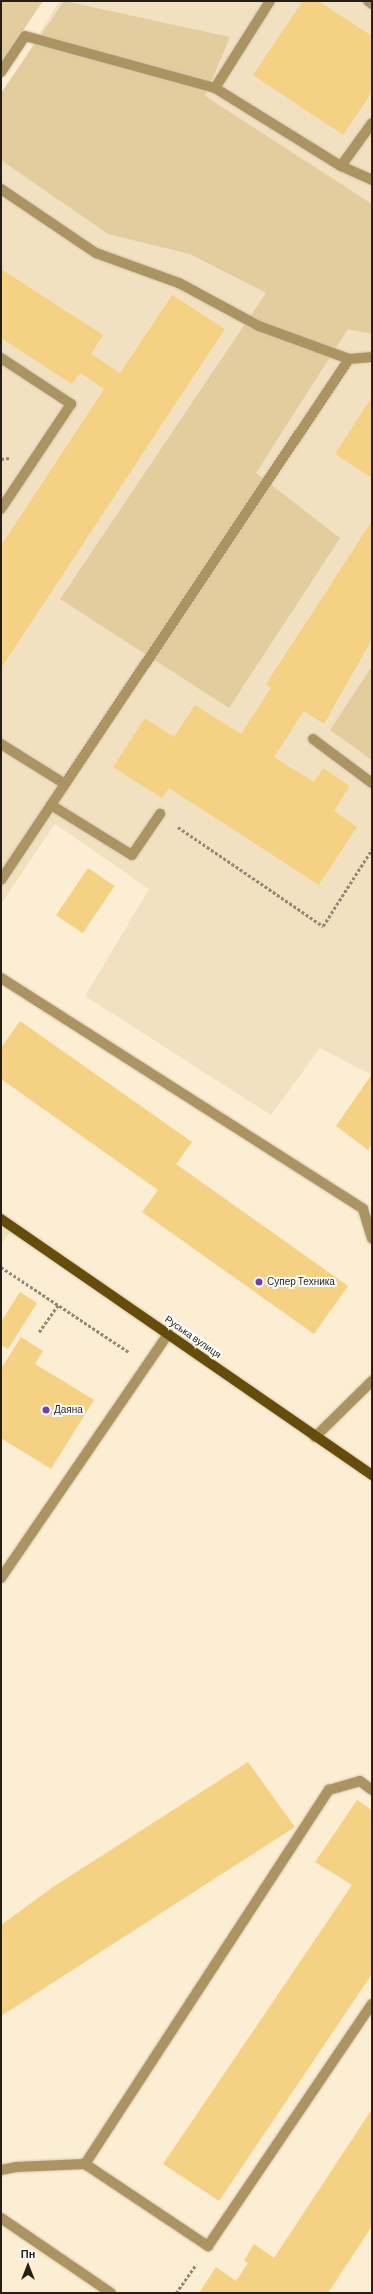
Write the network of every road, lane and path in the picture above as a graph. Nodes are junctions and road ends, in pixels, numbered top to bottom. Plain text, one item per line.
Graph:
1 (270, 1) edge
2 (368, 1) edge
3 (372, 4) edge
4 (1, 72) edge
5 (215, 88) junction
6 (372, 123) edge
7 (341, 166) junction
8 (372, 180) edge
9 (1, 189) edge
10 (372, 357) edge
11 (1, 358) edge
12 (350, 359) junction
13 (1, 509) edge
14 (313, 739) dead end
15 (1, 744) edge
16 (372, 783) edge
17 (65, 784) junction
18 (51, 805) junction
19 (160, 814) joint
20 (372, 849) edge
21 (1, 880) edge
22 (1, 978) edge
23 (1, 1219) edge
24 (372, 1239) edge
25 (1, 1267) edge
26 (58, 1305) junction
27 (39, 1332) dead end
28 (168, 1334) junction
29 (147, 1364) junction
30 (372, 1381) edge
31 (315, 1437) junction
32 (372, 1475) edge
33 (1, 1578) edge
34 (372, 1790) edge
35 (372, 2004) edge
36 (85, 2164) junction
37 (1, 2170) edge
38 (1, 2218) edge
39 (208, 2246) junction
40 (111, 2293) edge
41 (176, 2293) edge

1 - 5 street
2 - 3 street
4 - 5 street
5 - 7 street
6 - 7 street
7 - 8 street
9 - 12 street
10 - 12 street
11 - 13 street
12 - 17 street
14 - 16 street
15 - 17 street
17 - 18 street
18 - 19 street
18 - 21 street
19 - 20 path
22 - 24 street
23 - 28 main road, Руська вулиця
25 - 26 path
26 - 27 path
26 - 29 path
28 - 29 street
28 - 31 main road, Руська вулиця
29 - 33 street
30 - 31 street
31 - 32 main road, Руська вулиця
34 - 36 street
35 - 39 street
36 - 37 street
36 - 39 street
38 - 40 street
39 - 41 path

